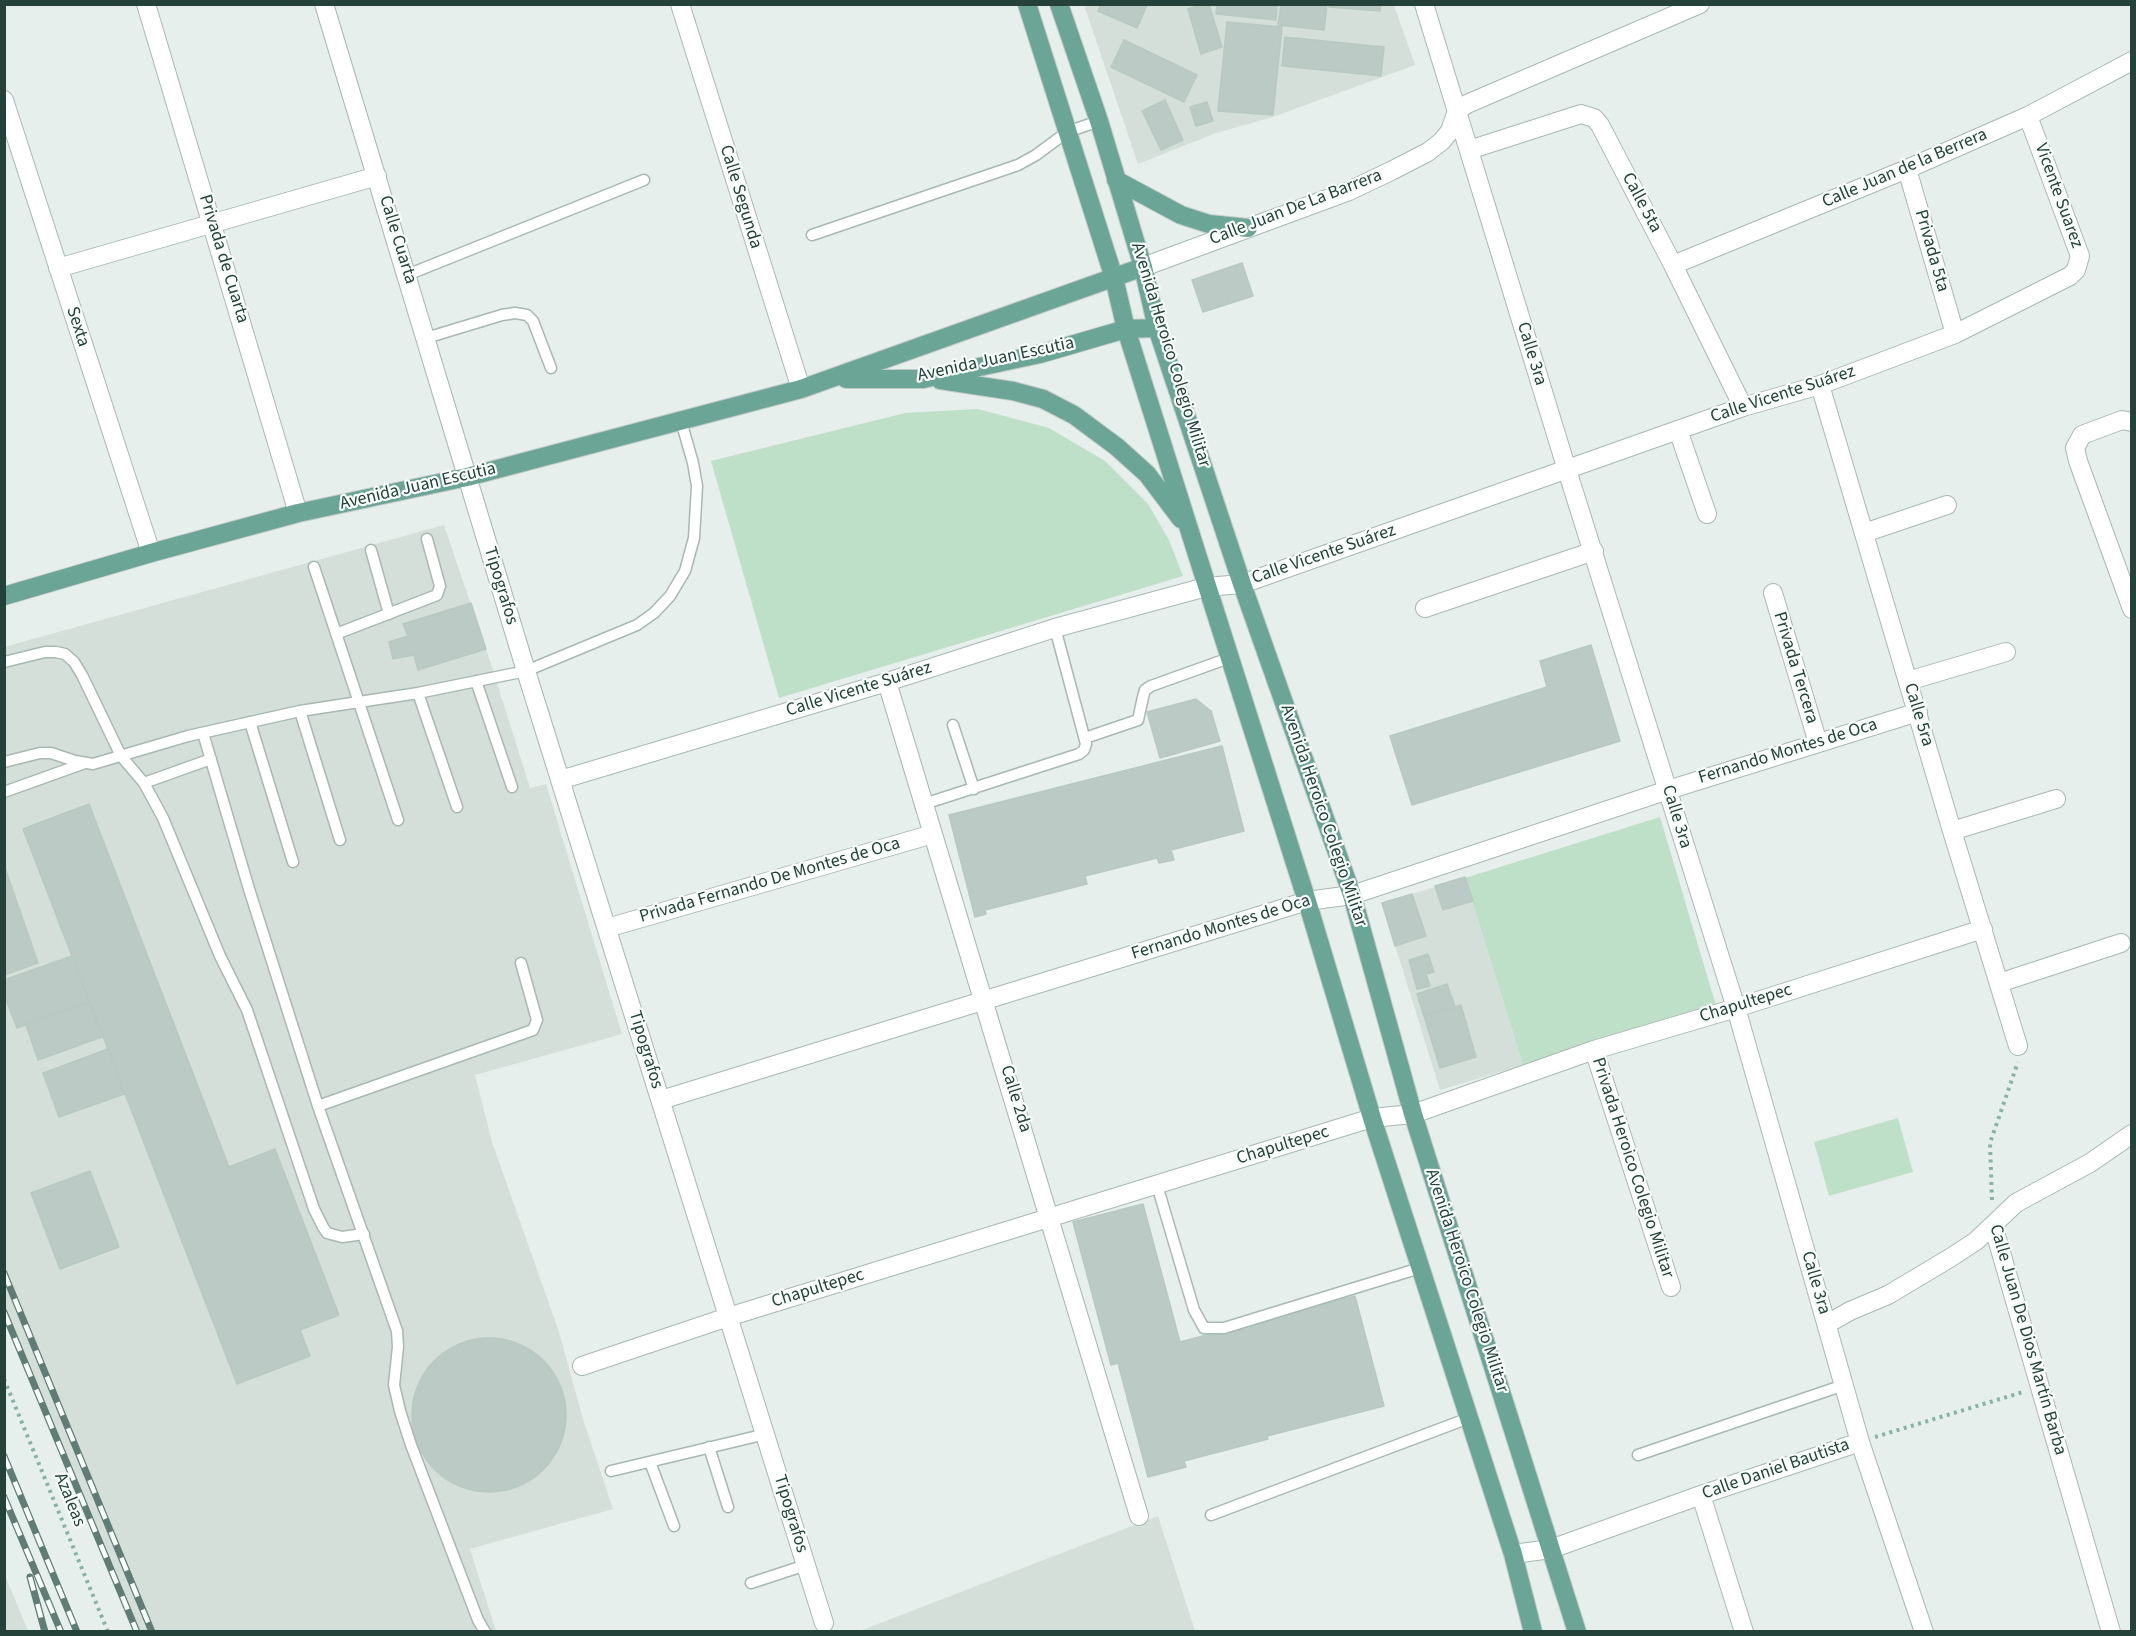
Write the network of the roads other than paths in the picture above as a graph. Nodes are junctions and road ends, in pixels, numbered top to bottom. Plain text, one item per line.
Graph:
1 (146, 4) edge
2 (324, 4) edge
3 (680, 4) edge
4 (1027, 4) edge
5 (1059, 4) edge
6 (1424, 4) edge
7 (1700, 4) edge
8 (2132, 61) edge
9 (4, 100) edge
10 (1457, 111) junction
11 (2028, 116) junction
12 (1099, 121) junction
13 (1067, 132) junction
14 (1469, 150) junction
15 (1907, 169) junction
16 (377, 176) junction
17 (644, 180) dead end
18 (1116, 180) junction
19 (213, 224) junction
20 (1248, 228) junction
21 (812, 235) dead end
22 (1673, 265) junction
23 (1143, 267) junction
24 (58, 268) junction
25 (407, 275) junction
26 (2070, 276) joint
27 (1114, 278) junction
28 (1157, 328) junction
29 (1126, 329) junction
30 (1955, 334) junction
31 (426, 338) junction
32 (551, 368) dead end
33 (923, 378) junction
34 (833, 379) junction
35 (1820, 385) junction
36 (801, 389) junction
37 (1743, 407) junction
38 (681, 421) junction
39 (2132, 422) edge
40 (1678, 430) junction
41 (1567, 470) junction
42 (467, 477) junction
43 (1947, 505) dead end
44 (298, 513) junction
45 (1707, 514) dead end
46 (1189, 529) junction
47 (1864, 533) junction
48 (427, 539) dead end
49 (371, 550) dead end
50 (1594, 551) junction
51 (151, 553) junction
52 (314, 567) dead end
53 (1242, 584) junction
54 (1206, 586) junction
55 (1773, 593) dead end
56 (4, 596) edge
57 (1425, 608) dead end
58 (2132, 609) edge
59 (389, 614) junction
60 (1055, 628) junction
61 (336, 634) junction
62 (2006, 652) dead end
63 (1229, 658) junction
64 (4, 662) edge
65 (526, 671) junction
66 (476, 681) junction
67 (1908, 681) junction
68 (888, 682) junction
69 (418, 693) junction
70 (359, 703) junction
71 (300, 711) junction
72 (1918, 712) junction
73 (250, 722) junction
74 (953, 725) dead end
75 (203, 733) junction
76 (1085, 738) junction
77 (1818, 743) junction
78 (121, 756) junction
79 (211, 759) junction
80 (4, 762) edge
81 (85, 763) junction
82 (560, 780) junction
83 (144, 783) junction
84 (512, 787) dead end
85 (974, 789) junction
86 (1668, 789) junction
87 (4, 792) edge
88 (2056, 798) dead end
89 (924, 804) junction
90 (457, 807) dead end
91 (398, 820) dead end
92 (1952, 831) junction
93 (933, 834) junction
94 (340, 840) dead end
95 (293, 862) dead end
96 (1352, 895) junction
97 (1307, 901) junction
98 (607, 928) junction
99 (1983, 929) junction
100 (2121, 943) dead end
101 (521, 963) dead end
102 (2000, 983) junction
103 (985, 1000) junction
104 (1737, 1008) junction
105 (2018, 1046) road end
106 (1594, 1050) junction
107 (661, 1100) junction
108 (318, 1106) junction
109 (1413, 1114) junction
110 (1372, 1118) junction
111 (2132, 1134) edge
112 (1157, 1185) junction
113 (1050, 1218) junction
114 (1993, 1225) junction
115 (364, 1234) junction
116 (1420, 1268) junction
117 (1671, 1287) dead end
118 (728, 1317) junction
119 (1827, 1324) junction
120 (582, 1366) dead end
121 (1844, 1385) junction
122 (1469, 1418) junction
123 (766, 1434) junction
124 (1860, 1442) junction
125 (709, 1448) junction
126 (1638, 1455) dead end
127 (650, 1462) junction
128 (611, 1471) dead end
129 (1701, 1495) junction
130 (728, 1507) dead end
131 (1211, 1515) dead end
132 (1139, 1516) dead end
133 (674, 1526) dead end
134 (1551, 1549) junction
135 (1514, 1554) junction
136 (806, 1565) junction
137 (751, 1583) dead end
138 (824, 1623) dead end
139 (485, 1632) edge
140 (1533, 1632) edge
141 (1577, 1632) edge
142 (1744, 1632) edge
143 (1924, 1632) edge
144 (2111, 1632) edge

1 - 19 street, Privada de Cuarta
2 - 16 street, Calle Cuarta
3 - 36 street, Calle Segunda
4 - 13 main road, Avenida Heroico Colegio Militar
5 - 12 main road, Avenida Heroico Colegio Militar
6 - 10 street, Calle 3ra
7 - 10 street
8 - 11 street, Calle Juan de la Berrera
9 - 24 street, Sexta
10 - 14 street, Calle 3ra
10 - 20 street, Calle Juan De La Barrera
11 - 15 street, Calle Juan de la Berrera
11 - 26 street, Vicente Suarez
12 - 13 lane
12 - 18 main road, Avenida Heroico Colegio Militar
13 - 21 lane
13 - 27 main road, Avenida Heroico Colegio Militar
14 - 22 street, Calle 5ta
14 - 41 street, Calle 3ra
15 - 22 street, Calle Juan de la Berrera
15 - 30 street, Privada 5ta
16 - 19 street
16 - 25 street, Calle Cuarta
17 - 25 lane
18 - 20 main road
18 - 23 main road, Avenida Heroico Colegio Militar
19 - 24 street
19 - 44 street, Privada de Cuarta
20 - 23 street, Calle Juan De La Barrera
22 - 37 street, Calle 5ta
23 - 27 main road, Calle Juan De La Barrera
23 - 28 main road, Avenida Heroico Colegio Militar
24 - 51 street, Sexta
25 - 31 street, Calle Cuarta
26 - 30 street, Calle Vicente Suárez
27 - 29 main road, Avenida Heroico Colegio Militar
27 - 34 main road, Avenida Juan Escutia
28 - 29 main road, Avenida Juan Escutia
28 - 53 main road, Avenida Heroico Colegio Militar
29 - 33 main road, Avenida Juan Escutia
29 - 46 main road, Avenida Heroico Colegio Militar
30 - 35 street, Calle Vicente Suárez
31 - 32 lane
31 - 42 street, Calle Cuarta
33 - 34 main road, Avenida Juan Escutia
33 - 46 main road
34 - 36 main road, Avenida Juan Escutia
35 - 37 street, Calle Vicente Suárez
35 - 47 street, Calle 5ra
36 - 38 main road, Avenida Juan Escutia
37 - 40 street, Calle Vicente Suárez
38 - 42 main road, Avenida Juan Escutia
38 - 65 lane
39 - 58 street
40 - 41 street, Calle Vicente Suárez
40 - 45 street
41 - 50 street, Calle 3ra
41 - 53 street, Calle Vicente Suárez
42 - 44 main road, Avenida Juan Escutia
42 - 65 street, Tipografos
43 - 47 street
44 - 51 main road, Avenida Juan Escutia
46 - 54 main road, Avenida Heroico Colegio Militar
47 - 67 street, Calle 5ra
48 - 59 lane
49 - 59 lane
50 - 57 street
50 - 86 street, Calle 3ra
51 - 56 main road, Avenida Juan Escutia
52 - 61 lane
53 - 54 street, Calle Vicente Suárez
53 - 96 main road, Avenida Heroico Colegio Militar
54 - 60 street, Calle Vicente Suárez
54 - 63 main road, Avenida Heroico Colegio Militar
55 - 77 street, Privada Tercera
59 - 61 lane
60 - 68 street, Calle Vicente Suárez
60 - 76 lane
61 - 70 lane
62 - 67 street
63 - 76 lane
63 - 97 main road, Avenida Heroico Colegio Militar
64 - 78 lane
65 - 66 lane
65 - 82 street, Tipografos
66 - 69 lane
66 - 84 lane
67 - 72 street, Calle 5ra
68 - 82 street, Calle Vicente Suárez
68 - 89 street, Calle 2da
69 - 70 lane
69 - 90 lane
70 - 71 lane
70 - 91 lane
71 - 73 lane
71 - 94 lane
72 - 77 street, Fernando Montes de Oca
72 - 92 street, Calle 5ra
73 - 75 lane
73 - 95 lane
74 - 85 lane
75 - 78 lane
75 - 79 lane
76 - 85 lane
77 - 86 street, Fernando Montes de Oca
78 - 81 lane
78 - 83 lane
79 - 83 lane
79 - 108 lane
80 - 81 lane
81 - 87 lane
82 - 98 street, Tipografos
83 - 115 lane
85 - 89 lane
86 - 96 street, Fernando Montes de Oca
86 - 104 street, Calle 3ra
88 - 92 street
89 - 93 street, Calle 2da
92 - 99 street, Calle 5ra
93 - 98 street, Privada Fernando De Montes de Oca
93 - 103 street, Calle 2da
96 - 97 street, Fernando Montes de Oca
96 - 109 main road, Avenida Heroico Colegio Militar
97 - 103 street, Fernando Montes de Oca
97 - 110 main road, Avenida Heroico Colegio Militar
98 - 107 street, Tipografos
99 - 102 street, Calle 5ra
99 - 104 street, Chapultepec
100 - 102 street
101 - 108 lane
102 - 105 street, Calle 5ra
103 - 107 street, Fernando Montes de Oca
103 - 113 street, Calle 2da
104 - 106 street, Chapultepec
104 - 119 street, Calle 3ra
106 - 109 street, Chapultepec
106 - 117 street, Privada Heroico Colegio Militar
107 - 118 street, Tipografos
108 - 115 lane
109 - 110 street, Chapultepec
109 - 134 main road, Avenida Heroico Colegio Militar
110 - 112 street, Chapultepec
110 - 116 main road, Avenida Heroico Colegio Militar
111 - 114 street
112 - 113 street, Chapultepec
112 - 116 lane
113 - 118 street, Chapultepec
113 - 132 street, Calle 2da
114 - 119 street
114 - 144 street, Calle Juan De Dios Martín Barba
115 - 139 lane
116 - 122 main road, Avenida Heroico Colegio Militar
118 - 120 street, Chapultepec
118 - 123 street, Tipografos
119 - 121 street, Calle 3ra
121 - 124 street, Calle 3ra
121 - 126 lane
122 - 131 lane
122 - 135 main road, Avenida Heroico Colegio Militar
123 - 125 lane
123 - 136 street, Tipografos
124 - 129 street, Calle Daniel Bautista
124 - 143 street, Calle 3ra
125 - 127 lane
125 - 130 lane
127 - 128 lane
127 - 133 lane
129 - 134 street, Calle Daniel Bautista
129 - 142 street
134 - 135 street, Calle Daniel Bautista
134 - 141 main road, Avenida Heroico Colegio Militar
135 - 140 main road, Avenida Heroico Colegio Militar
136 - 137 lane
136 - 138 street, Tipografos

